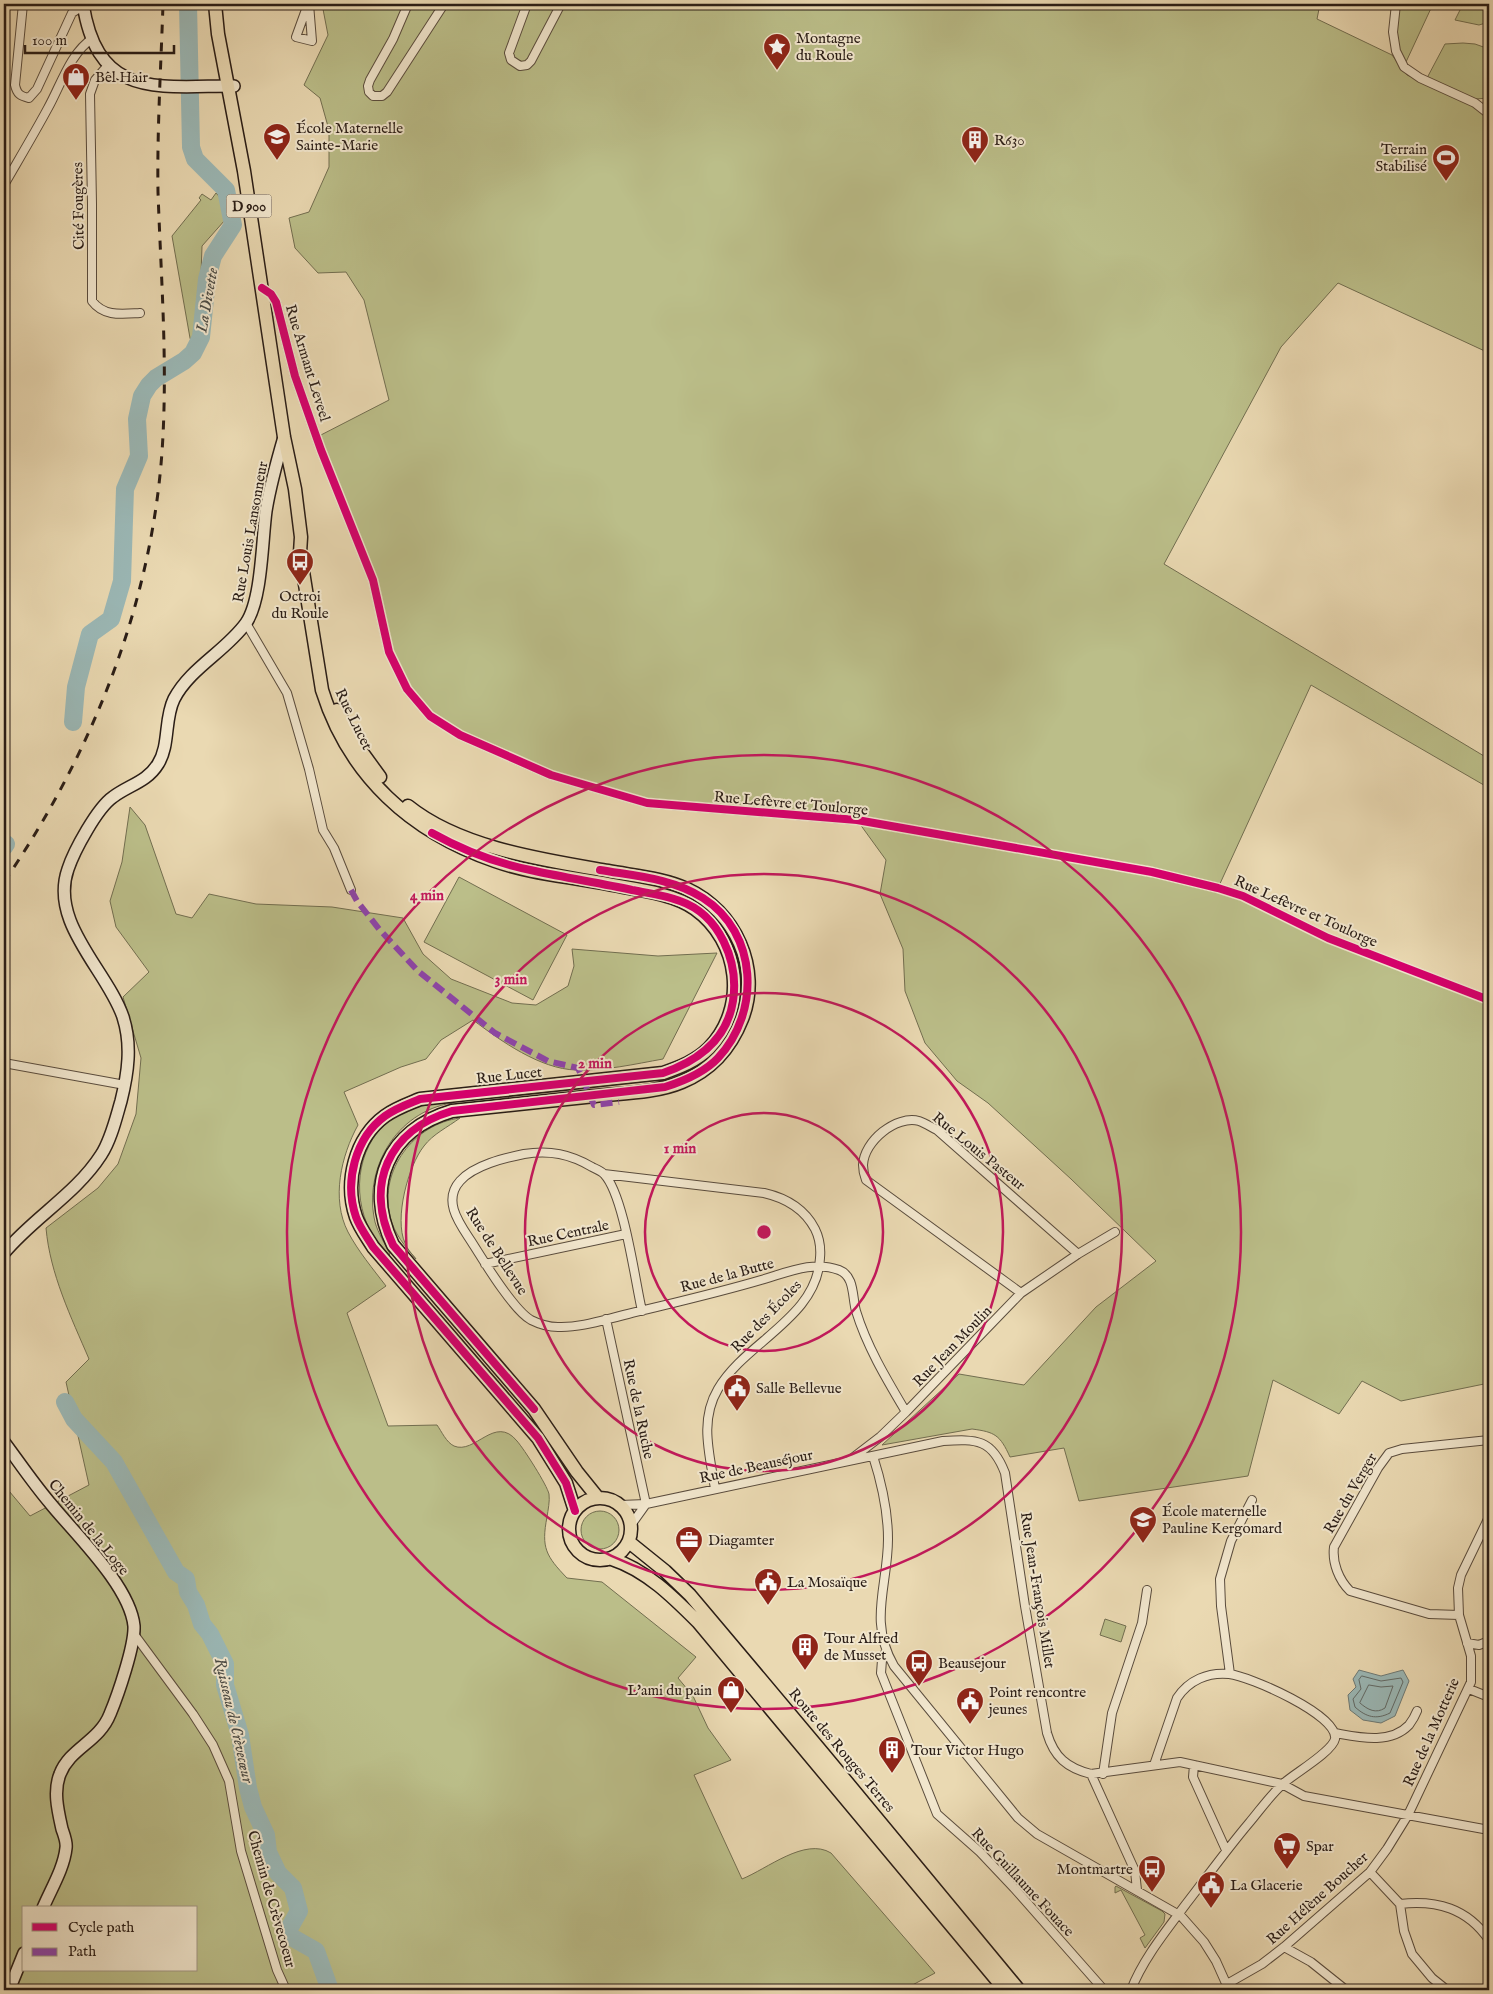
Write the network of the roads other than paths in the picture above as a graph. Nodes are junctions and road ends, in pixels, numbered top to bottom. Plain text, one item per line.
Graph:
1 (23, 4) edge
2 (215, 4) edge
3 (223, 4) edge
4 (408, 4) edge
5 (444, 4) edge
6 (527, 4) edge
7 (561, 4) edge
8 (1396, 4) edge
9 (83, 5) edge
10 (93, 38) junction
11 (108, 65) junction
12 (231, 86) junction
13 (1489, 114) edge
14 (4, 185) edge
15 (262, 288) junction
16 (140, 313) dead end
17 (284, 437) junction
18 (322, 450) joint
19 (301, 536) junction
20 (246, 623) junction
21 (351, 890) dead end
22 (1489, 1000) edge
23 (4, 1064) edge
24 (125, 1085) junction
25 (604, 1174) junction
26 (1115, 1232) dead end
27 (626, 1234) junction
28 (4, 1253) edge
29 (1078, 1254) junction
30 (485, 1264) junction
31 (820, 1266) junction
32 (1021, 1293) junction
33 (642, 1311) junction
34 (606, 1319) junction
35 (906, 1412) junction
36 (1489, 1440) edge
37 (4, 1442) edge
38 (873, 1456) junction
39 (848, 1461) junction
40 (715, 1489) junction
41 (598, 1498) junction
42 (1252, 1500) dead end
43 (646, 1504) junction
44 (620, 1505) junction
45 (574, 1511) junction
46 (1489, 1517) edge
47 (631, 1525) junction
48 (629, 1542) junction
49 (612, 1558) junction
50 (1148, 1590) dead end
51 (1458, 1615) junction
52 (134, 1634) junction
53 (1489, 1641) edge
54 (1467, 1643) junction
55 (886, 1651) junction
56 (1230, 1674) junction
57 (1468, 1690) junction
58 (1489, 1697) edge
59 (1417, 1711) dead end
60 (1335, 1733) junction
61 (1154, 1765) junction
62 (1194, 1765) junction
63 (1091, 1774) junction
64 (1104, 1774) junction
65 (1282, 1784) junction
66 (1408, 1815) junction
67 (1489, 1830) edge
68 (1226, 1850) junction
69 (1370, 1872) junction
70 (1137, 1890) junction
71 (1400, 1904) junction
72 (44, 1906) edge
73 (1178, 1914) junction
74 (1489, 1940) edge
75 (1284, 1948) junction
76 (22, 1958) edge
77 (1228, 1987) edge
78 (9, 1990) edge
79 (286, 1990) edge
80 (1005, 1990) edge
81 (1019, 1990) edge
82 (1104, 1990) edge
83 (1131, 1990) edge
84 (1346, 1990) edge
85 (1447, 1990) edge

1 - 9 street
2 - 12 main road, D 900
3 - 12 main road, D 900
4 - 5 street
6 - 7 street
8 - 13 street
9 - 10 main road
10 - 11 main road
10 - 14 street
11 - 12 main road
11 - 16 street, Cité Fougères
12 - 15 main road, D 900
15 - 17 main road, D 900
15 - 18 street, Rue Armant Leveel
17 - 19 main road, Rue Lucet
17 - 20 main road, Rue Louis Lansonneur / D 900
18 - 22 street, Rue Lefèvre et Toulorge
19 - 41 main road, Rue Lucet
19 - 45 main road, Rue Lucet
20 - 21 street
20 - 24 main road, Rue Louis Lansonneur / D 900
23 - 24 street
24 - 28 main road, Rue Louis Lansonneur / D 900
25 - 27 street
25 - 30 street, Rue de Bellevue
25 - 31 street, Rue des Écoles
26 - 29 street, Rue Jean Moulin
27 - 30 street, Rue Centrale
27 - 33 street
29 - 32 street, Rue Jean Moulin
29 - 32 street, Rue Louis Pasteur
30 - 34 street, Rue de Bellevue
31 - 33 street, Rue de la Butte
31 - 35 street
31 - 40 street, Rue des Écoles
32 - 35 street, Rue Jean Moulin
33 - 34 street, Rue de Bellevue
34 - 43 street, Rue de la Ruche
35 - 39 street, Rue Jean Moulin
36 - 51 street, Rue du Verger
37 - 52 main road, Chemin de la Loge
38 - 39 street, Rue de Beauséjour
38 - 55 street
38 - 63 street, Rue Jean-François Millet
39 - 40 street, Rue de Beauséjour
40 - 43 street, Rue de Beauséjour
41 - 44 main road
41 - 45 main road
42 - 56 street
43 - 44 street, Rue de Beauséjour
43 - 47 street
44 - 47 main road
45 - 49 main road
46 - 51 street, Rue de la Motterie
47 - 48 main road
48 - 49 main road
48 - 81 main road, Route des Rouges Terres
49 - 80 main road, Route des Rouges Terres
50 - 64 street
51 - 54 street, Rue de la Motterie
52 - 72 main road, Chemin de la Loge
52 - 79 street, Chemin de Crèvecoeur
53 - 54 street
54 - 57 street, Rue de la Motterie
55 - 70 street
55 - 82 street, Rue Guillaume Fouace
56 - 60 street
56 - 61 street
57 - 58 street
57 - 66 street, Rue de la Motterie
59 - 60 street
60 - 65 street
61 - 62 street, Rue Jean-François Millet
61 - 64 street, Rue Jean-François Millet
62 - 65 street, Rue Jean-François Millet
62 - 68 street
63 - 64 street, Rue Jean-François Millet
63 - 70 street
65 - 66 street, Rue Jean-François Millet
65 - 68 street
66 - 67 street, Rue Jean-François Millet
66 - 69 street, Rue Hélène Boucher
68 - 73 street
69 - 71 street
69 - 75 street, Rue Hélène Boucher
70 - 73 street
71 - 74 street
71 - 85 street
73 - 77 street
73 - 83 street
75 - 77 street, Rue Hélène Boucher
75 - 84 street
76 - 78 main road

